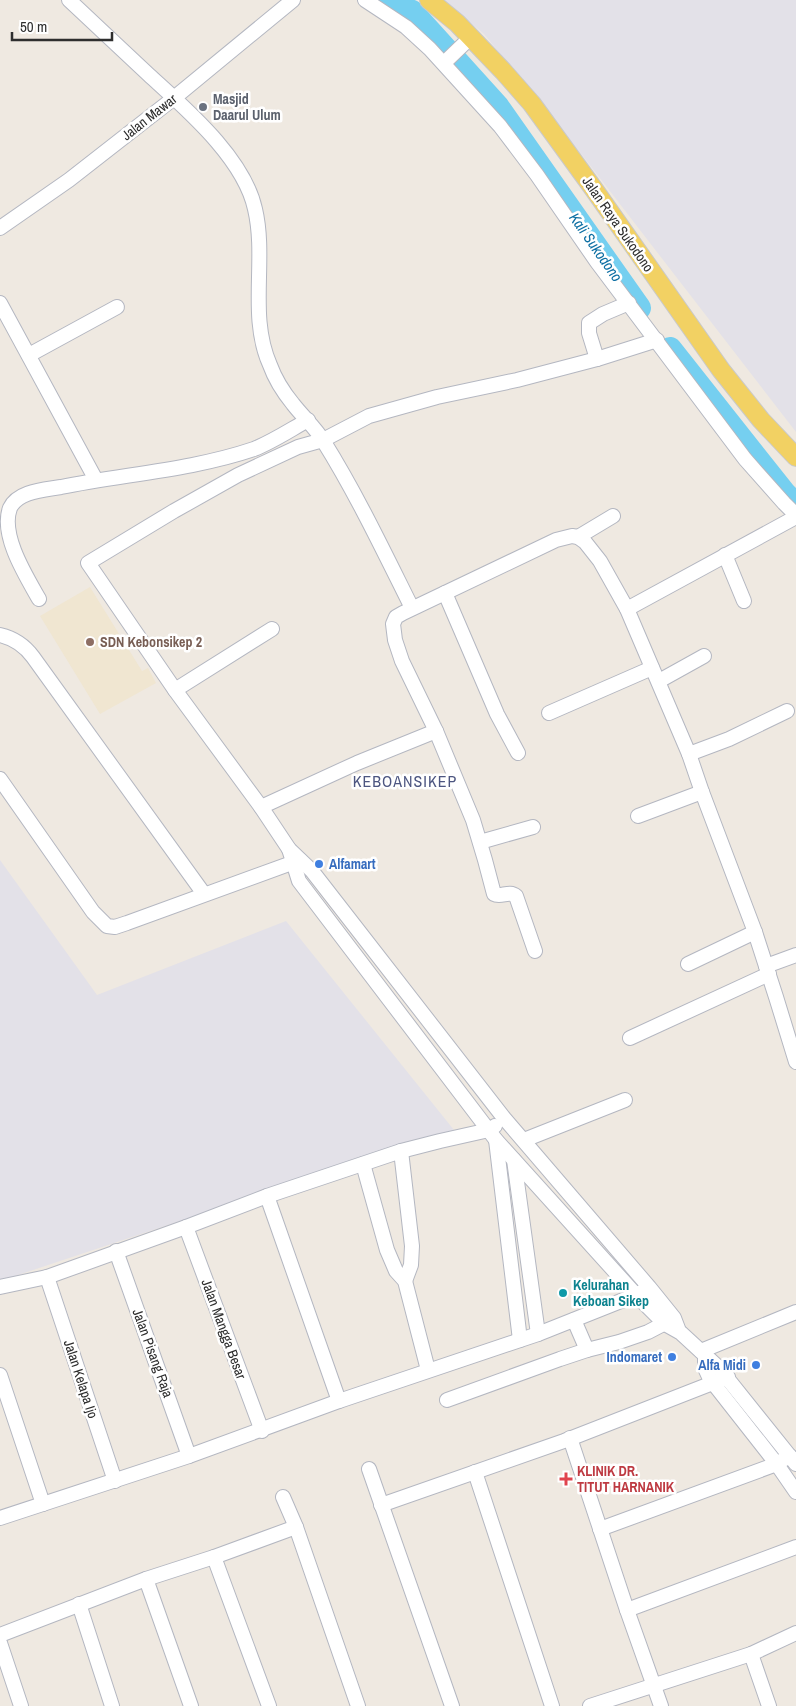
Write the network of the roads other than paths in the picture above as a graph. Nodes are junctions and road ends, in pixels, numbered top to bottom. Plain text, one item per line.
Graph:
1 (69, 0) edge
2 (293, 0) edge
3 (365, 0) edge
4 (429, 0) edge
5 (468, 40) junction
6 (446, 62) junction
7 (174, 98) junction
8 (0, 228) edge
9 (629, 303) junction
10 (0, 304) edge
11 (117, 307) dead end
12 (657, 340) junction
13 (28, 355) junction
14 (597, 359) junction
15 (318, 432) junction
16 (796, 457) edge
17 (96, 480) junction
18 (613, 516) dead end
19 (796, 516) edge
20 (578, 537) junction
21 (724, 555) junction
22 (445, 592) junction
23 (39, 599) dead end
24 (744, 601) dead end
25 (412, 608) junction
26 (627, 609) junction
27 (272, 629) dead end
28 (4, 640) edge
29 (704, 656) dead end
30 (652, 668) junction
31 (659, 681) junction
32 (175, 690) junction
33 (787, 711) dead end
34 (549, 713) dead end
35 (436, 731) junction
36 (518, 753) dead end
37 (689, 754) junction
38 (0, 779) edge
39 (702, 792) junction
40 (260, 807) junction
41 (638, 816) dead end
42 (533, 827) dead end
43 (480, 842) junction
44 (297, 862) junction
45 (204, 894) junction
46 (755, 932) junction
47 (535, 951) dead end
48 (796, 955) edge
49 (688, 964) dead end
50 (768, 970) junction
51 (630, 1038) dead end
52 (796, 1062) edge
53 (625, 1100) dead end
54 (504, 1118) junction
55 (493, 1135) junction
56 (524, 1140) junction
57 (401, 1151) junction
58 (514, 1160) junction
59 (363, 1164) junction
60 (267, 1196) junction
61 (186, 1227) junction
62 (116, 1251) junction
63 (47, 1277) junction
64 (405, 1281) junction
65 (0, 1287) edge
66 (649, 1287) junction
67 (636, 1295) junction
68 (796, 1312) edge
69 (574, 1320) junction
70 (673, 1325) junction
71 (538, 1334) junction
72 (520, 1340) junction
73 (587, 1350) junction
74 (703, 1353) junction
75 (428, 1370) junction
76 (0, 1375) edge
77 (728, 1377) junction
78 (714, 1384) junction
79 (447, 1400) dead end
80 (339, 1401) junction
81 (262, 1430) junction
82 (570, 1438) junction
83 (189, 1456) junction
84 (793, 1460) edge
85 (776, 1463) junction
86 (369, 1470) dead end
87 (475, 1472) junction
88 (115, 1481) junction
89 (796, 1492) edge
90 (283, 1497) dead end
91 (43, 1504) junction
92 (381, 1505) junction
93 (0, 1518) edge
94 (296, 1526) junction
95 (600, 1529) junction
96 (796, 1547) edge
97 (214, 1557) junction
98 (146, 1579) junction
99 (79, 1604) junction
100 (627, 1610) junction
101 (796, 1633) edge
102 (0, 1635) edge
103 (0, 1643) edge
104 (751, 1654) junction
105 (654, 1684) junction
106 (21, 1706) edge
107 (112, 1706) edge
108 (191, 1706) edge
109 (269, 1706) edge
110 (358, 1706) edge
111 (452, 1706) edge
112 (552, 1706) edge
113 (590, 1706) edge
114 (661, 1706) edge
115 (769, 1706) edge

1 - 7 street
2 - 7 street, Jalan Mawar
3 - 6 street
4 - 5 main road, Jalan Raya Sukodono
5 - 6 street
5 - 16 main road, Jalan Raya Sukodono
6 - 9 street
7 - 8 street, Jalan Mawar
7 - 15 street
9 - 12 street
9 - 14 street
10 - 13 street
11 - 13 street
12 - 14 street
12 - 19 street
13 - 17 street
14 - 15 street
15 - 17 street
15 - 25 street
15 - 32 street
17 - 23 street
18 - 20 street
19 - 21 street
20 - 22 street
20 - 26 street
21 - 24 street
21 - 26 street
22 - 25 street
22 - 36 street
25 - 35 street
26 - 30 street
27 - 32 street
28 - 45 street
29 - 31 street
30 - 31 street
30 - 34 street
31 - 37 street
32 - 40 street
33 - 37 street
35 - 40 street
35 - 43 street
37 - 39 street
38 - 45 street
39 - 41 street
39 - 46 street
40 - 44 street
42 - 43 street
43 - 47 street
44 - 45 street
44 - 54 street
44 - 55 street
46 - 49 street
46 - 50 street
48 - 50 street
50 - 51 street
50 - 52 street
53 - 56 street
54 - 55 street
54 - 56 street
55 - 57 street
55 - 58 street
55 - 72 street
56 - 66 street
57 - 59 street
57 - 64 street
58 - 67 street
58 - 71 street
59 - 60 street
59 - 64 street
60 - 61 street
60 - 80 street
61 - 62 street
61 - 81 street, Jalan Mangga Besar
62 - 63 street
62 - 83 street, Jalan Pisang Raja
63 - 65 street
63 - 88 street, Jalan Kelapa Ijo
64 - 75 street
66 - 67 street
66 - 70 street
67 - 69 street
67 - 70 street
68 - 74 street
69 - 71 street
69 - 73 street
70 - 73 street
70 - 74 street
71 - 72 street
72 - 75 street
73 - 79 street
74 - 77 street
74 - 78 street
75 - 80 street
76 - 91 street
77 - 78 street
77 - 84 street
78 - 82 street
78 - 85 street
80 - 81 street
81 - 83 street
82 - 87 street
82 - 95 street
83 - 88 street
84 - 85 street
85 - 89 street
85 - 95 street
86 - 92 street
87 - 92 street
87 - 112 street
88 - 91 street
90 - 94 street
91 - 93 street
92 - 111 street
94 - 97 street
94 - 110 street
95 - 100 street
96 - 100 street
97 - 98 street
97 - 109 street
98 - 99 street
98 - 108 street
99 - 102 street
99 - 107 street
100 - 105 street
101 - 104 street
103 - 106 street
104 - 105 street
104 - 115 street
105 - 113 street
105 - 114 street

